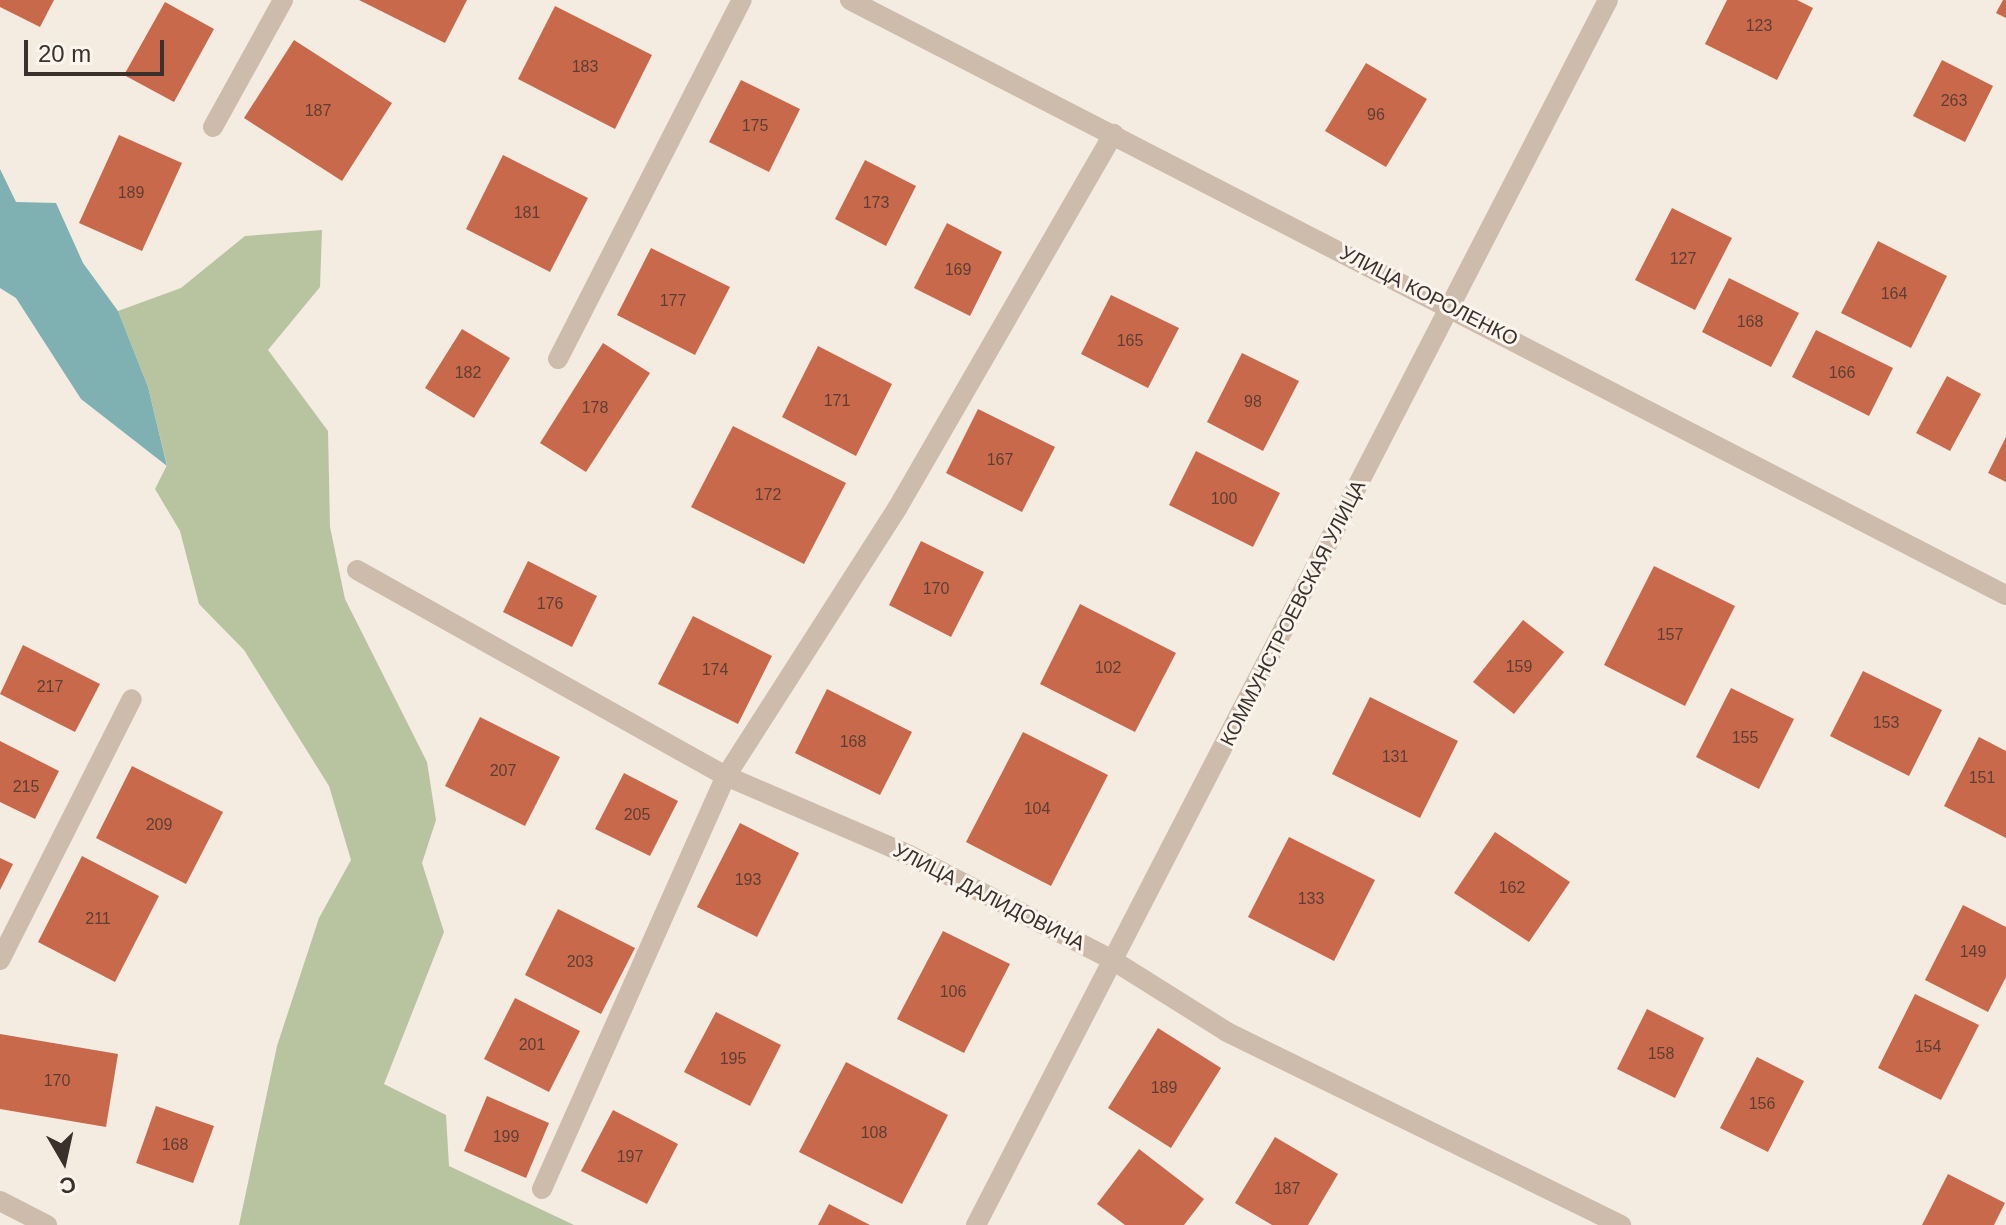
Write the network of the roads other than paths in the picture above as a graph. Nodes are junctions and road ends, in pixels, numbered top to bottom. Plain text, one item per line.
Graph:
1 (283, 0) edge
2 (742, 0) edge
3 (850, 0) edge
4 (1608, 0) edge
5 (213, 127) dead end
6 (1113, 134) junction
7 (1451, 307) junction
8 (558, 359) dead end
9 (357, 570) dead end
10 (2006, 595) edge
11 (132, 699) dead end
12 (726, 776) junction
13 (0, 960) edge
14 (1114, 961) junction
15 (542, 1189) dead end
16 (0, 1201) edge
17 (47, 1225) edge
18 (976, 1225) edge
19 (1621, 1225) edge

1 - 5 street
2 - 8 street
3 - 6 street, УЛИЦА КОРОЛЕНКО
4 - 7 street, КОММУНСТРОЕВСКАЯ УЛИЦА
6 - 7 street, УЛИЦА КОРОЛЕНКО
6 - 12 street
7 - 10 street, УЛИЦА КОРОЛЕНКО
7 - 14 street, КОММУНСТРОЕВСКАЯ УЛИЦА
9 - 12 street, УЛИЦА ДАЛИДОВИЧА
11 - 13 street
12 - 14 street, УЛИЦА ДАЛИДОВИЧА
12 - 15 street
14 - 18 street, КОММУНСТРОЕВСКАЯ УЛИЦА
14 - 19 street, УЛИЦА ДАЛИДОВИЧА
16 - 17 street

